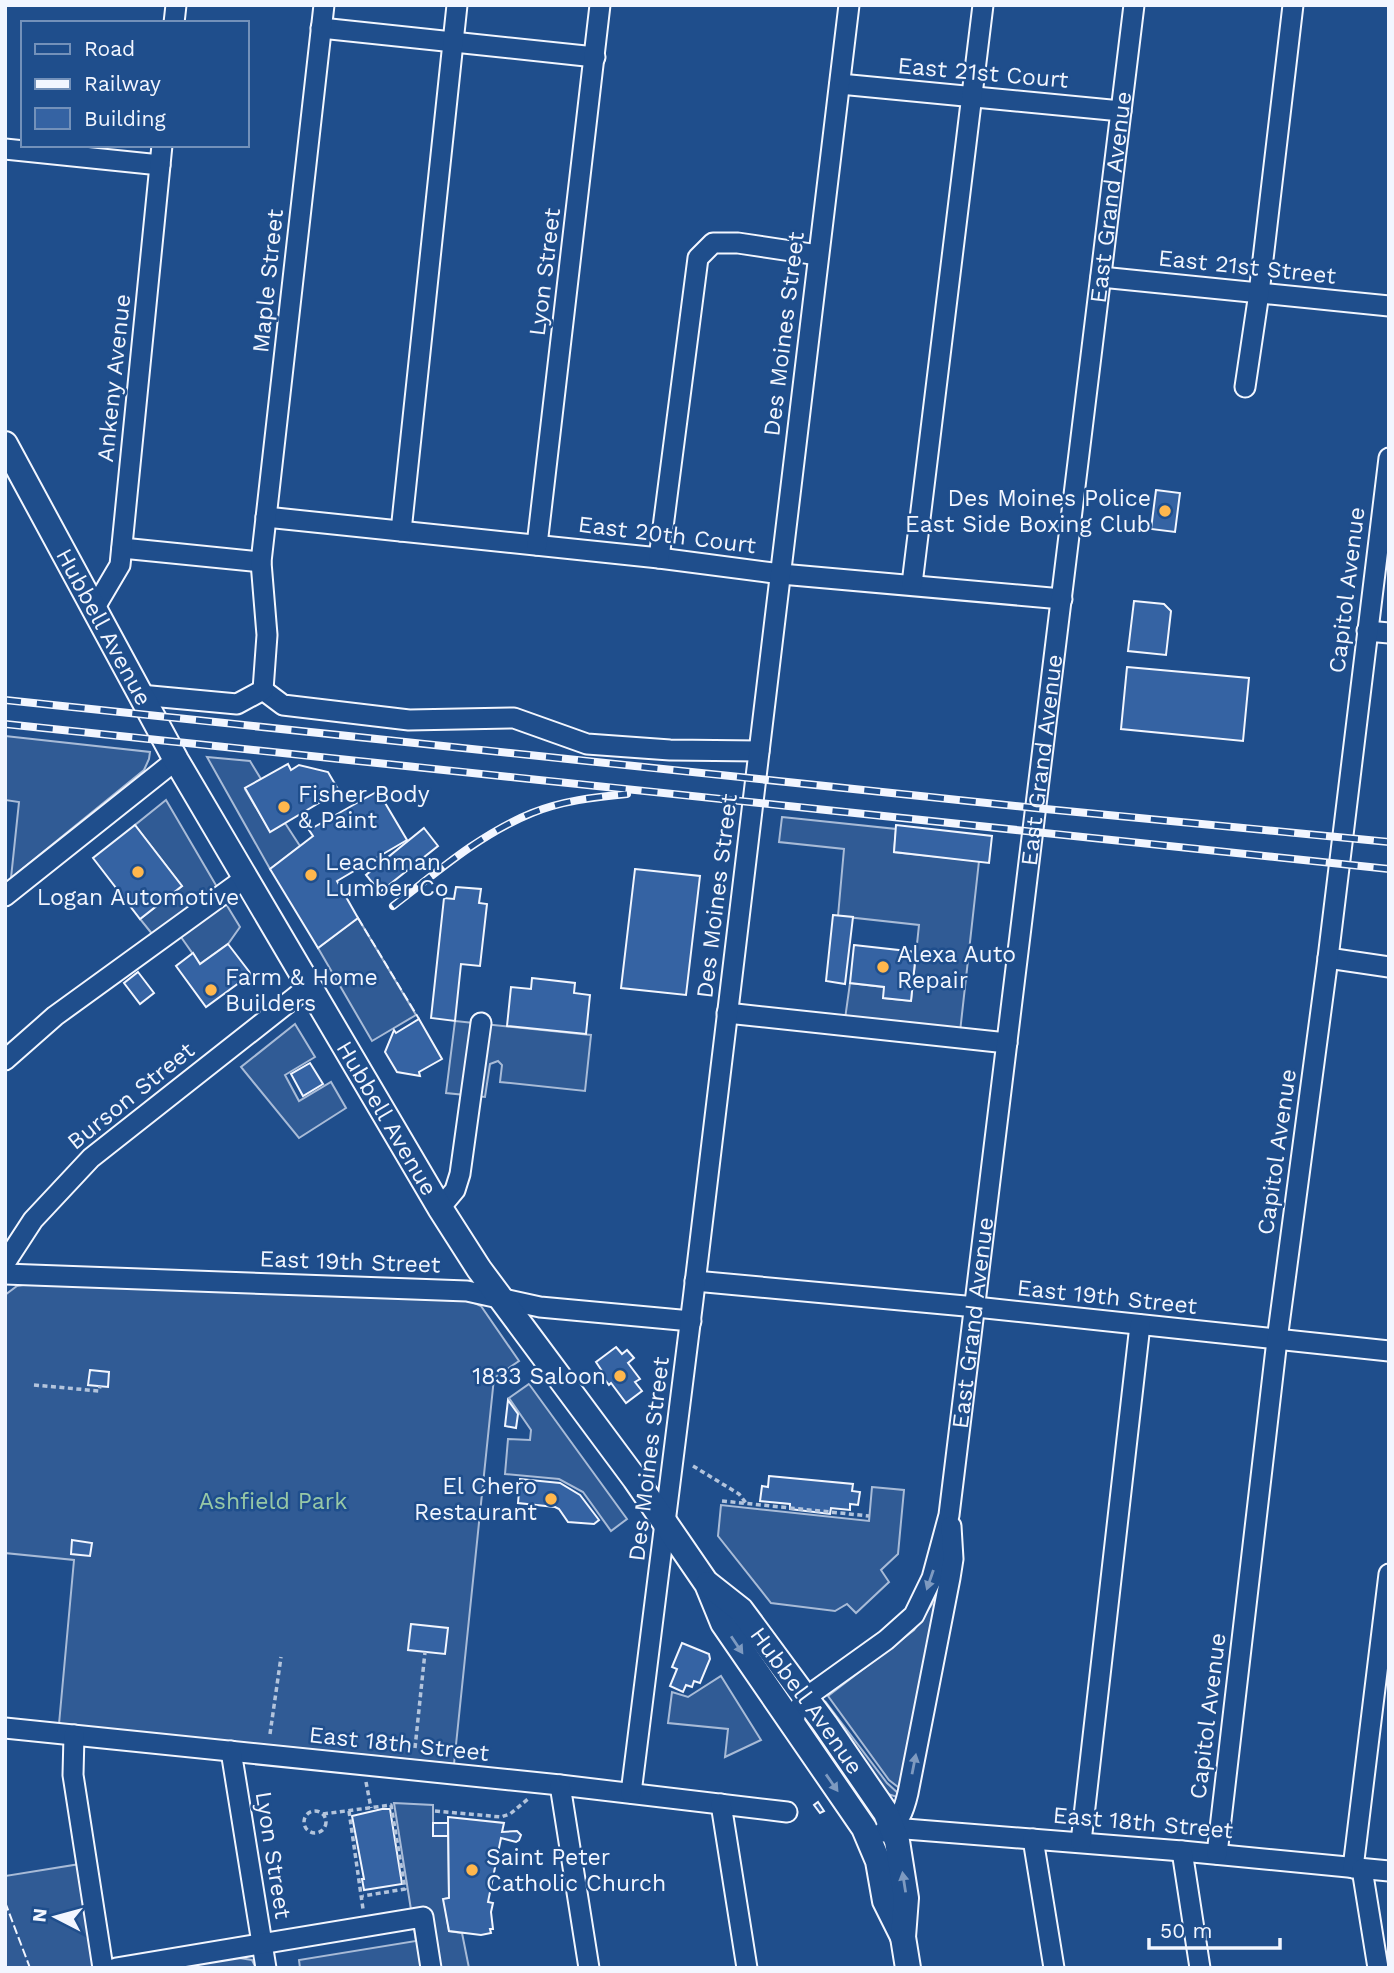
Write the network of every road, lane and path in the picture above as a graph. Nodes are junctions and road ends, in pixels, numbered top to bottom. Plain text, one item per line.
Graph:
1 (324, 5) edge
2 (457, 5) edge
3 (600, 5) edge
4 (849, 5) edge
5 (983, 5) edge
6 (1133, 5) edge
7 (1293, 5) edge
8 (321, 28) junction
9 (453, 42) junction
10 (594, 57) junction
11 (840, 84) junction
12 (972, 96) junction
13 (1121, 111) junction
14 (162, 147) edge
15 (5, 149) edge
16 (160, 165) junction
17 (818, 255) junction
18 (1101, 277) junction
19 (1259, 293) junction
20 (1389, 306) edge
21 (1245, 387) dead end
22 (5, 444) edge
23 (1389, 458) edge
24 (267, 517) junction
25 (401, 531) junction
26 (537, 545) junction
27 (122, 548) junction
28 (659, 558) junction
29 (261, 562) junction
30 (781, 574) junction
31 (912, 584) junction
32 (1062, 599) junction
33 (94, 609) junction
34 (1367, 631) junction
35 (1389, 633) edge
36 (262, 690) junction
37 (140, 695) junction
38 (759, 751) junction
39 (176, 760) junction
40 (244, 879) junction
41 (5, 896) edge
42 (1328, 958) junction
43 (1389, 967) edge
44 (308, 987) junction
45 (727, 1013) junction
46 (481, 1023) dead end
47 (1007, 1043) junction
48 (5, 1060) edge
49 (440, 1208) junction
50 (5, 1263) edge
51 (5, 1274) edge
52 (695, 1281) junction
53 (498, 1296) junction
54 (976, 1307) junction
55 (691, 1321) junction
56 (1140, 1325) junction
57 (1277, 1339) junction
58 (1389, 1351) edge
59 (34, 1385) dead end
60 (100, 1386) dead end
61 (693, 1466) dead end
62 (722, 1501) dead end
63 (746, 1503) junction
64 (949, 1515) junction
65 (869, 1516) dead end
66 (666, 1524) junction
67 (1389, 1574) edge
68 (707, 1584) junction
69 (425, 1652) dead end
70 (281, 1657) dead end
71 (805, 1698) junction
72 (5, 1728) edge
73 (794, 1729) junction
74 (270, 1734) dead end
75 (74, 1735) junction
76 (415, 1748) dead end
77 (231, 1751) junction
78 (560, 1785) junction
79 (367, 1788) dead end
80 (631, 1793) junction
81 (531, 1796) dead end
82 (721, 1804) junction
83 (370, 1808) junction
84 (349, 1810) junction
85 (435, 1811) dead end
86 (788, 1812) dead end
87 (323, 1814) junction
88 (892, 1828) junction
89 (870, 1838) junction
90 (1033, 1839) junction
91 (1081, 1842) junction
92 (1182, 1851) junction
93 (1217, 1854) junction
94 (1358, 1868) junction
95 (1389, 1871) edge
96 (363, 1896) junction
97 (352, 1911) dead end
98 (903, 1937) junction
99 (263, 1945) junction
100 (103, 1968) edge
101 (116, 1968) edge
102 (267, 1968) edge
103 (431, 1968) edge
104 (589, 1968) edge
105 (747, 1968) edge
106 (908, 1968) edge
107 (1054, 1968) edge
108 (1200, 1968) edge
109 (1378, 1968) edge

1 - 8 street, Maple Street
2 - 9 street
3 - 10 street, Lyon Street
4 - 11 street, Des Moines Street
5 - 12 street
6 - 13 street, East Grand Avenue
7 - 19 street
8 - 9 street
8 - 24 street, Maple Street
9 - 10 street
9 - 25 street
10 - 26 street, Lyon Street
11 - 12 street, East 21st Court
11 - 17 street, Des Moines Street
12 - 13 street, East 21st Court
12 - 31 street
13 - 18 street, East Grand Avenue
14 - 16 street, Ankeny Avenue
15 - 16 street
16 - 27 street, Ankeny Avenue
17 - 28 street
17 - 30 street, Des Moines Street
18 - 19 street, East 21st Street
18 - 32 street, East Grand Avenue
19 - 20 street, East 21st Street
19 - 21 street
22 - 33 main road, Hubbell Avenue
23 - 34 street, Capitol Avenue
24 - 25 street, East 20th Court
24 - 29 street, Maple Street
25 - 26 street, East 20th Court
26 - 28 street, East 20th Court
27 - 29 street
27 - 33 street, Ankeny Avenue
28 - 30 street, East 20th Court
29 - 36 street
30 - 31 street, East 20th Court
30 - 38 street, Des Moines Street
31 - 32 street, East 20th Court
32 - 47 street, East Grand Avenue
33 - 37 main road, Hubbell Avenue
34 - 35 street
34 - 42 street, Capitol Avenue
36 - 37 street
36 - 38 street
37 - 39 main road, Hubbell Avenue
38 - 45 street, Des Moines Street
39 - 40 main road, Hubbell Avenue
39 - 41 street
40 - 44 main road, Hubbell Avenue
40 - 48 street
42 - 43 street
42 - 57 street, Capitol Avenue
44 - 49 main road, Hubbell Avenue
44 - 50 street, Burson Street
45 - 47 street
45 - 52 street, Des Moines Street
46 - 49 street
47 - 54 street, East Grand Avenue
49 - 53 main road, Hubbell Avenue
51 - 53 street, East 19th Street
52 - 54 street, East 19th Street
52 - 55 street, Des Moines Street
53 - 55 street, East 19th Street
53 - 66 main road, Hubbell Avenue
54 - 56 street, East 19th Street
54 - 64 street, East Grand Avenue
55 - 66 street, Des Moines Street
56 - 57 street, East 19th Street
56 - 91 street
57 - 58 street, East 19th Street
57 - 93 street, Capitol Avenue
59 - 60 path
61 - 63 path
62 - 63 path
63 - 65 path
64 -> 71 street, East Grand Avenue
88 -> 64 street, East Grand Avenue
66 - 68 main road, Hubbell Avenue
66 - 80 street, Des Moines Street
67 - 94 street
68 - 71 main road, Hubbell Avenue
68 -> 73 main road, Hubbell Avenue
69 - 76 path
70 - 74 path
71 - 73 street
71 - 88 main road, Hubbell Avenue
72 - 75 street, East 18th Street
73 -> 89 main road, Hubbell Avenue
75 - 77 street, East 18th Street
75 - 100 street
77 - 78 street, East 18th Street
77 - 99 street, Lyon Street
78 - 80 street, East 18th Street
78 - 104 street
79 - 83 path
80 - 82 street, East 18th Street
81 - 85 path
82 - 86 street, East 18th Street
82 - 105 street
83 - 84 path
83 - 96 path
84 - 87 path
84 - 96 path
87 - 87 path
88 - 89 street
88 - 90 street, East 18th Street
98 -> 88 main road
89 - 98 main road
90 - 91 street, East 18th Street
90 - 107 street
91 - 92 street, East 18th Street
92 - 93 street, East 18th Street
92 - 108 street
93 - 94 street, East 18th Street
94 - 95 street, East 18th Street
94 - 109 street
96 - 97 path
98 - 106 main road
99 - 101 street
99 - 102 street, Lyon Street
99 - 103 street

